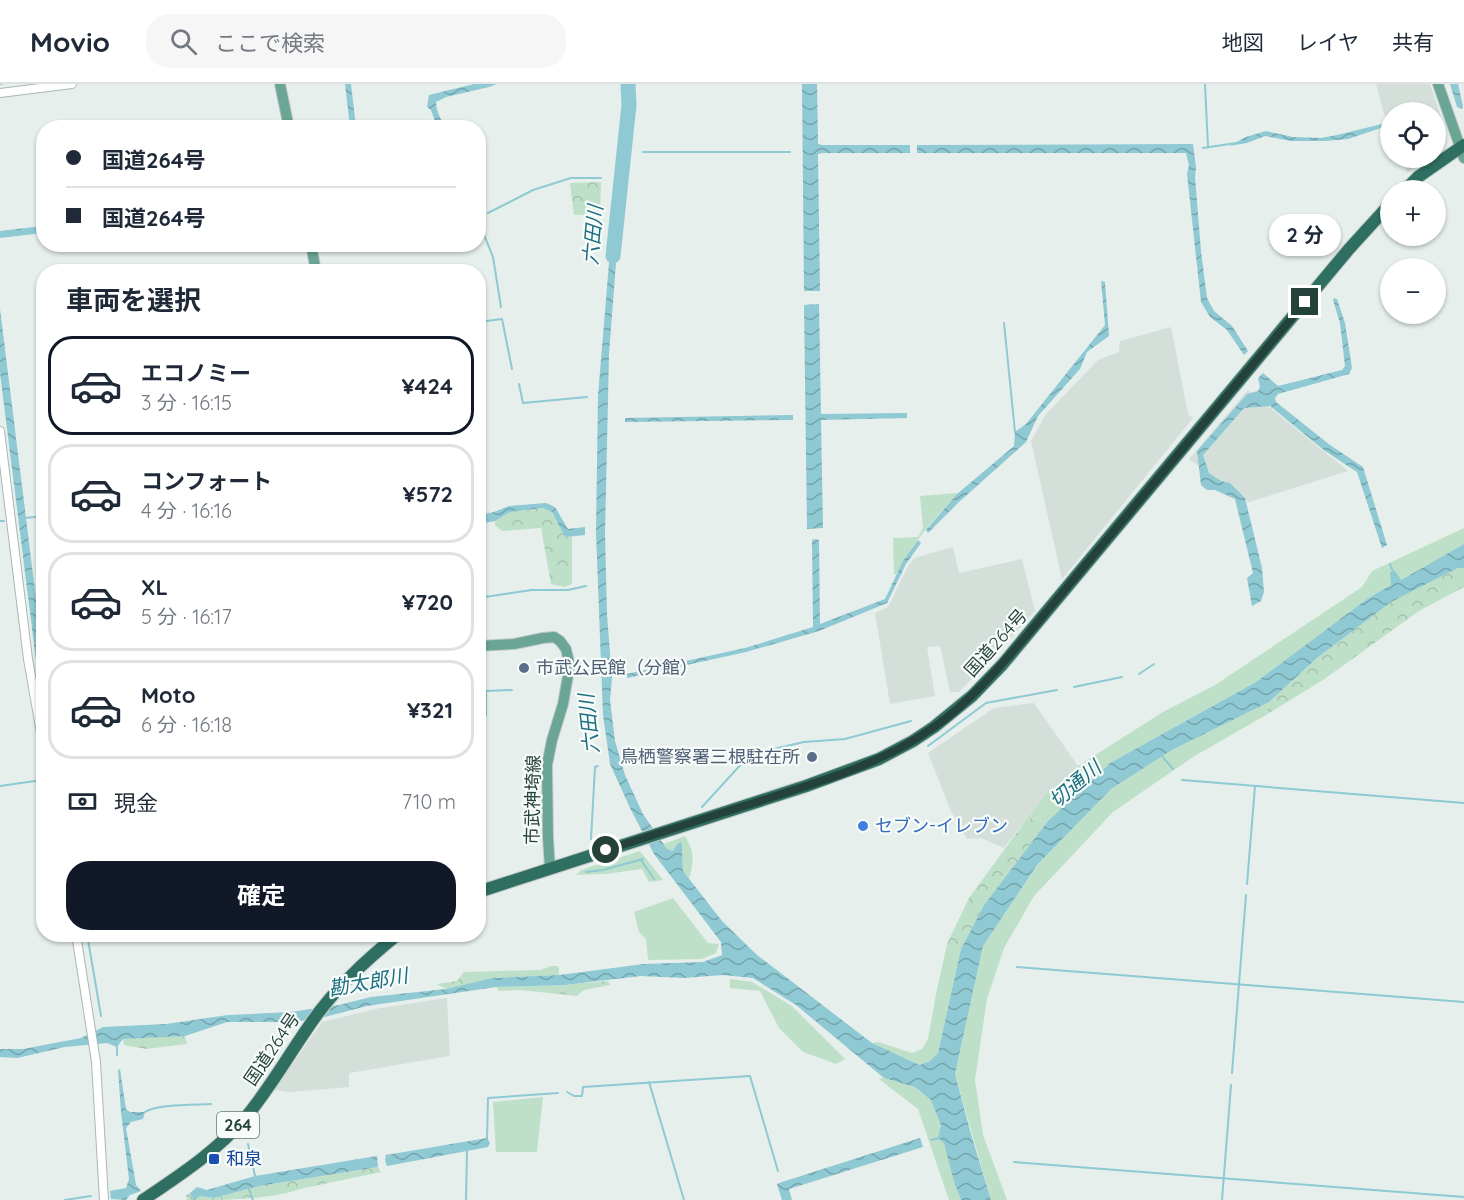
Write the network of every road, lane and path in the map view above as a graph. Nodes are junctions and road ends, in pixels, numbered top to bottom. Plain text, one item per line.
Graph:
1 (72, 84) edge
2 (280, 84) edge
3 (1438, 84) edge
4 (0, 93) edge
5 (287, 120) edge
6 (1463, 150) edge
7 (1415, 180) edge
8 (1380, 214) edge
9 (0, 431) edge
10 (486, 646) edge
11 (36, 704) edge
12 (550, 868) junction
13 (486, 889) edge
14 (77, 942) edge
15 (388, 942) edge
16 (104, 1200) edge
17 (143, 1200) edge

1 - 4 street
2 - 5 main road
3 - 6 main road
6 - 7 highway
8 - 12 highway, 国道264号
9 - 11 street
10 - 12 main road, 市武神埼線
12 - 13 highway, 国道264号
14 - 16 street
15 - 17 highway, 国道264号 / 264

